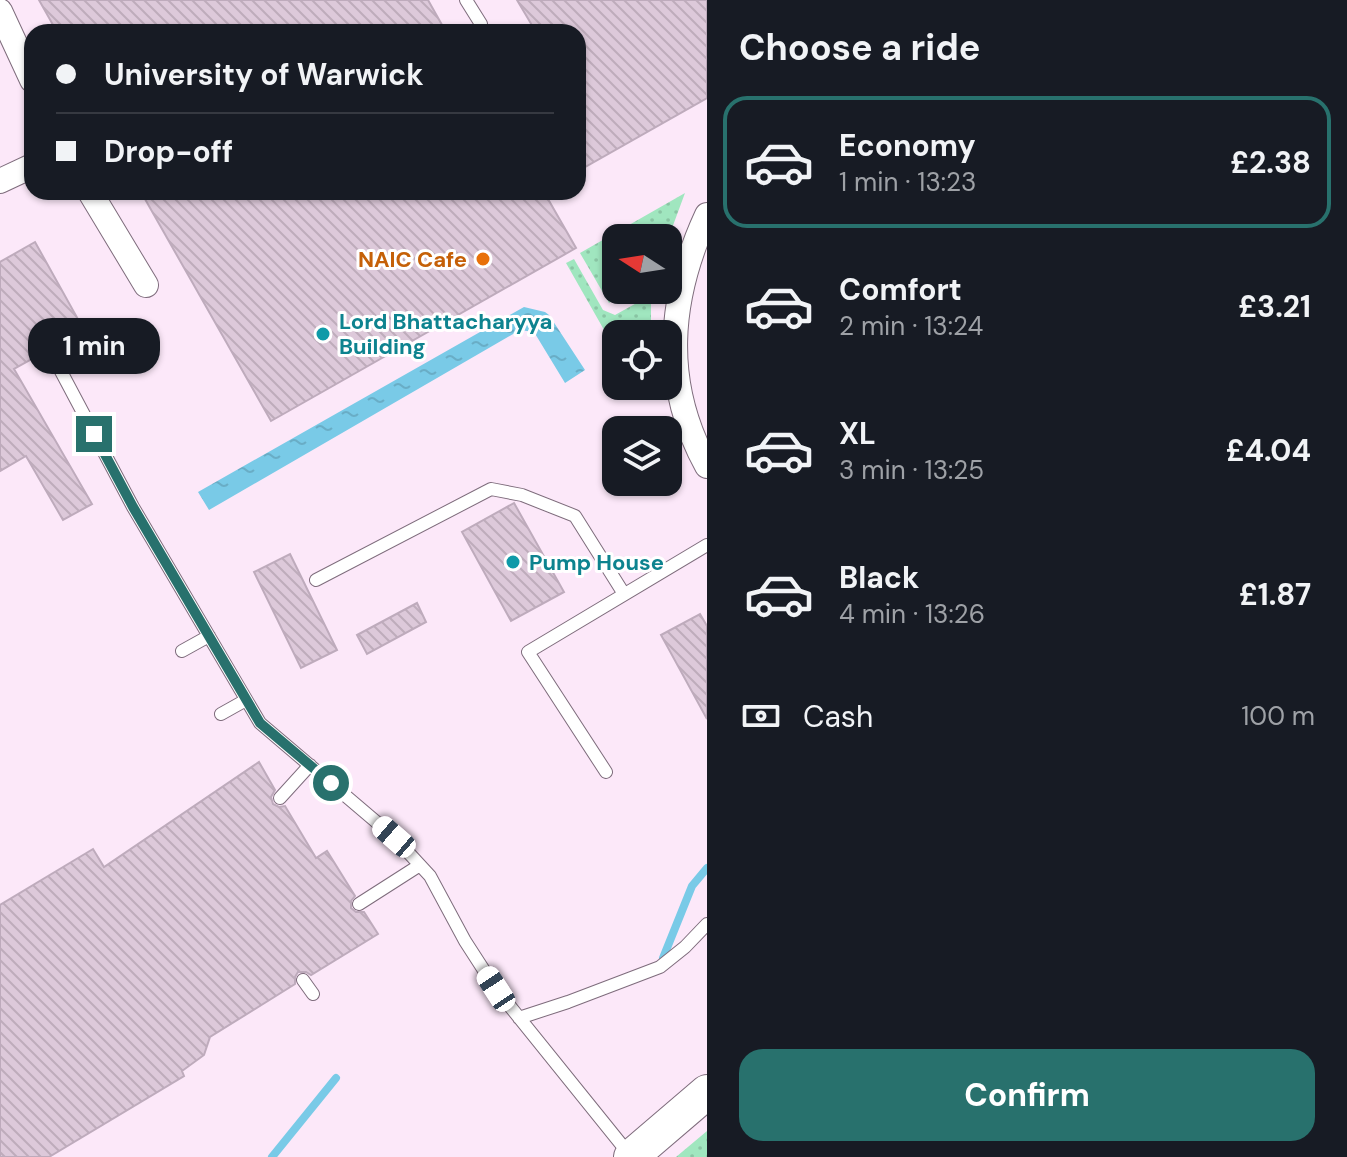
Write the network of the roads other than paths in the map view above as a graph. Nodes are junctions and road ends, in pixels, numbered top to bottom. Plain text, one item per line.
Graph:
1 (466, 0) edge
2 (0, 11) edge
3 (481, 24) dead end
4 (24, 63) edge
5 (24, 170) edge
6 (0, 181) edge
7 (95, 200) edge
8 (707, 215) edge
9 (146, 285) dead end
10 (55, 360) dead end
11 (707, 466) edge
12 (707, 545) edge
13 (316, 580) dead end
14 (624, 594) junction
15 (209, 636) junction
16 (182, 651) dead end
17 (246, 700) junction
18 (221, 714) dead end
19 (310, 765) junction
20 (606, 772) dead end
21 (280, 798) dead end
22 (420, 865) junction
23 (359, 904) dead end
24 (707, 924) edge
25 (303, 980) dead end
26 (313, 994) dead end
27 (519, 1018) junction
28 (707, 1092) edge
29 (631, 1157) edge

1 - 3 lane
2 - 4 street
5 - 6 street
7 - 9 street
8 - 11 street
10 - 15 lane
12 - 14 lane
13 - 14 lane
14 - 20 lane
15 - 16 lane
15 - 17 lane
17 - 18 lane
17 - 19 lane
19 - 21 lane
19 - 22 lane
22 - 23 lane
22 - 27 lane
24 - 27 lane
25 - 26 lane
27 - 29 lane
28 - 29 street

